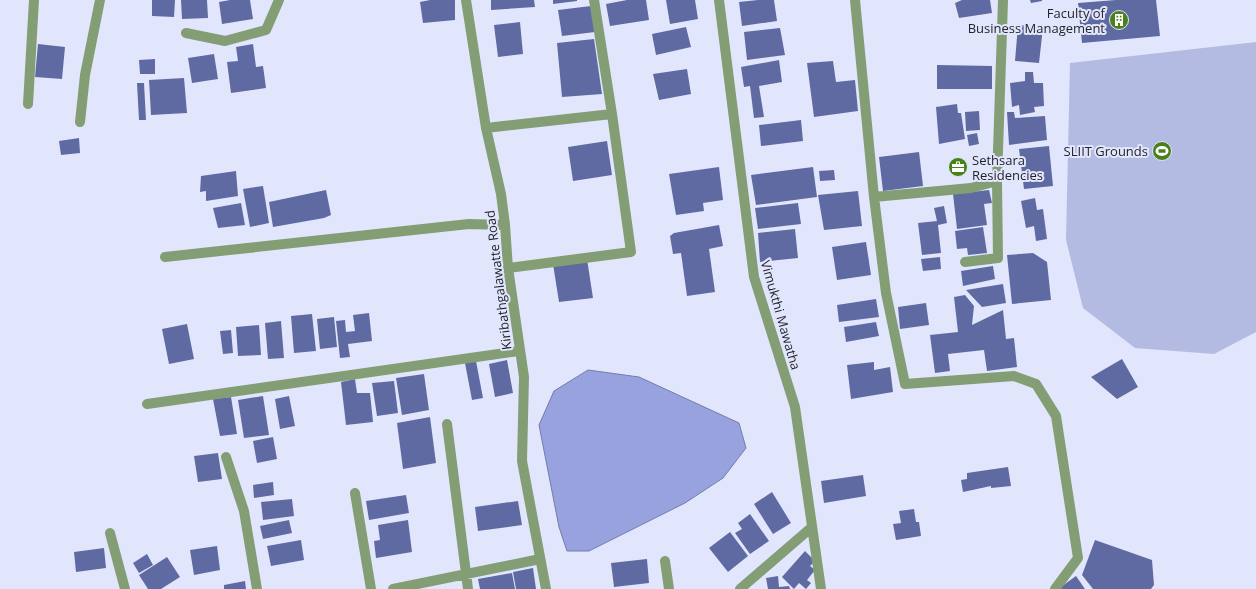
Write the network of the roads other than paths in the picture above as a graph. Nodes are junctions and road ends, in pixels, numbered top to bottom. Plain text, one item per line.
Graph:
1 (34, 0) edge
2 (100, 0) edge
3 (279, 0) edge
4 (466, 0) edge
5 (594, 0) edge
6 (719, 0) edge
7 (856, 0) edge
8 (1003, 0) edge
9 (186, 33) dead end
10 (28, 104) dead end
11 (612, 114) junction
12 (80, 122) dead end
13 (486, 128) junction
14 (997, 181) junction
15 (874, 197) junction
16 (505, 225) junction
17 (165, 257) dead end
18 (965, 262) dead end
19 (508, 268) junction
20 (519, 351) junction
21 (147, 404) dead end
22 (447, 424) dead end
23 (226, 457) dead end
24 (355, 493) dead end
25 (812, 527) junction
26 (110, 532) dead end
27 (540, 559) junction
28 (665, 561) dead end
29 (466, 575) junction
30 (125, 589) edge
31 (257, 589) edge
32 (371, 589) edge
33 (393, 589) edge
34 (468, 589) edge
35 (546, 589) edge
36 (668, 589) edge
37 (740, 589) edge
38 (821, 589) edge
39 (1055, 589) edge

1 - 10 street
2 - 12 street
3 - 9 street
4 - 13 street, Kiribathgalawatte Road
5 - 11 street
6 - 25 street, Vimukthi Mawatha
7 - 15 street
8 - 14 street
11 - 13 street
11 - 19 street
13 - 16 street, Kiribathgalawatte Road
14 - 15 street
14 - 18 street
15 - 39 street
16 - 17 street
16 - 19 street, Kiribathgalawatte Road
19 - 20 street, Kiribathgalawatte Road
20 - 21 street
20 - 27 street, Kiribathgalawatte Road
22 - 29 street
23 - 31 street
24 - 32 street
25 - 37 street
25 - 38 street, Vimukthi Mawatha
26 - 30 street
27 - 29 street
27 - 35 street, Kiribathgalawatte Road
28 - 36 street
29 - 33 street
29 - 34 street

